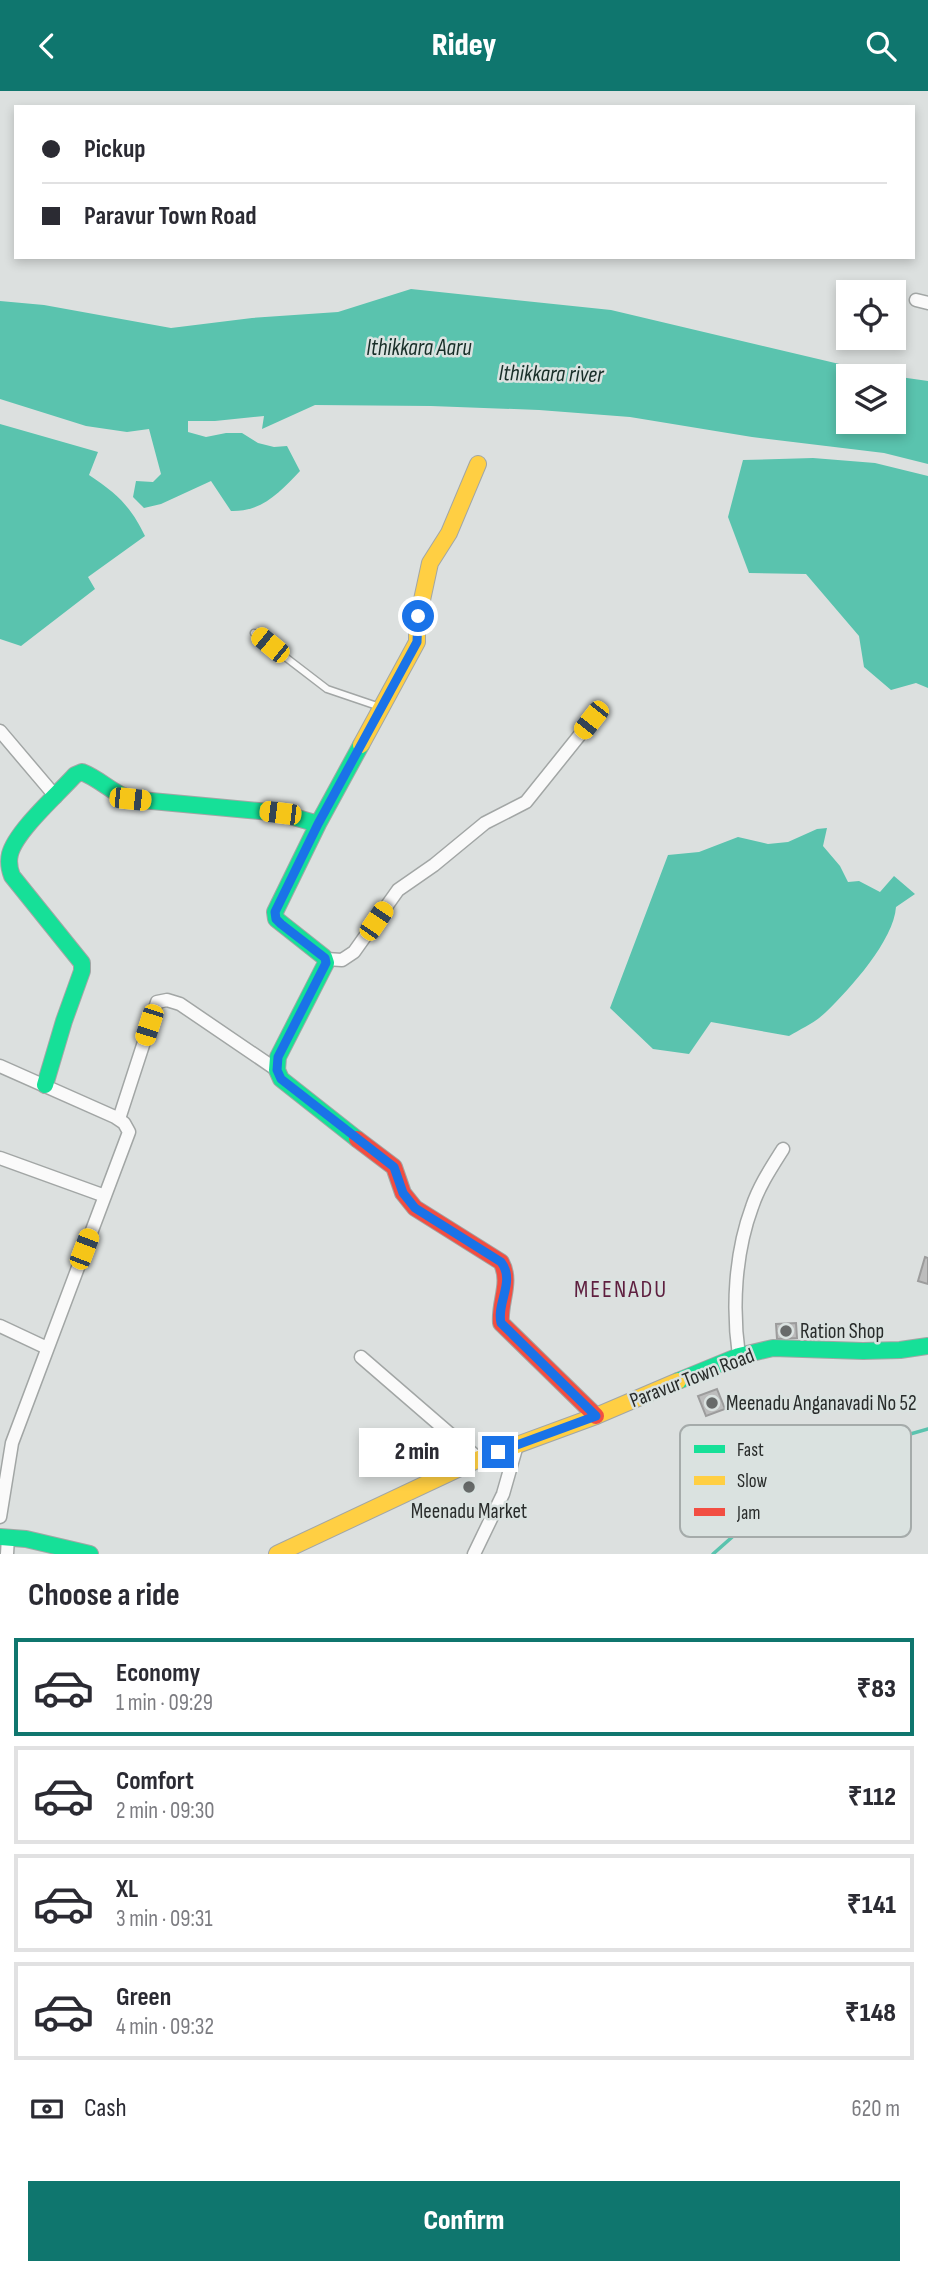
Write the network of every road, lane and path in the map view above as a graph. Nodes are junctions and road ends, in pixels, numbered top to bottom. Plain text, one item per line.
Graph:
1 (478, 464) dead end
2 (254, 633) dead end
3 (382, 708) junction
4 (591, 720) dead end
5 (0, 731) edge
6 (56, 797) junction
7 (318, 824) junction
8 (326, 959) junction
9 (0, 1066) edge
10 (277, 1070) junction
11 (45, 1085) junction
12 (120, 1119) junction
13 (783, 1149) dead end
14 (0, 1158) edge
15 (104, 1196) junction
16 (0, 1326) edge
17 (928, 1346) edge
18 (47, 1348) junction
19 (738, 1356) junction
20 (361, 1357) dead end
21 (596, 1416) junction
22 (517, 1445) junction
23 (479, 1459) junction
24 (0, 1517) edge
25 (4, 1537) edge
26 (7, 1554) edge
27 (90, 1554) edge
28 (277, 1554) edge
29 (474, 1554) edge

1 - 3 street
2 - 3 lane
3 - 7 street
4 - 8 street
5 - 6 street
6 - 7 street
6 - 11 street
7 - 8 street
8 - 10 street
9 - 11 street
10 - 12 street
10 - 21 street
11 - 12 street
12 - 15 street
13 - 19 street
14 - 15 street
15 - 18 street
16 - 18 street
17 - 19 street, Paravur Town Road
18 - 24 street
19 - 21 street, Paravur Town Road
20 - 23 street
21 - 22 street, Paravur Town Road
22 - 23 street, Paravur Town Road
22 - 29 street
23 - 28 street, Paravur Town Road
25 - 26 street
25 - 27 street

